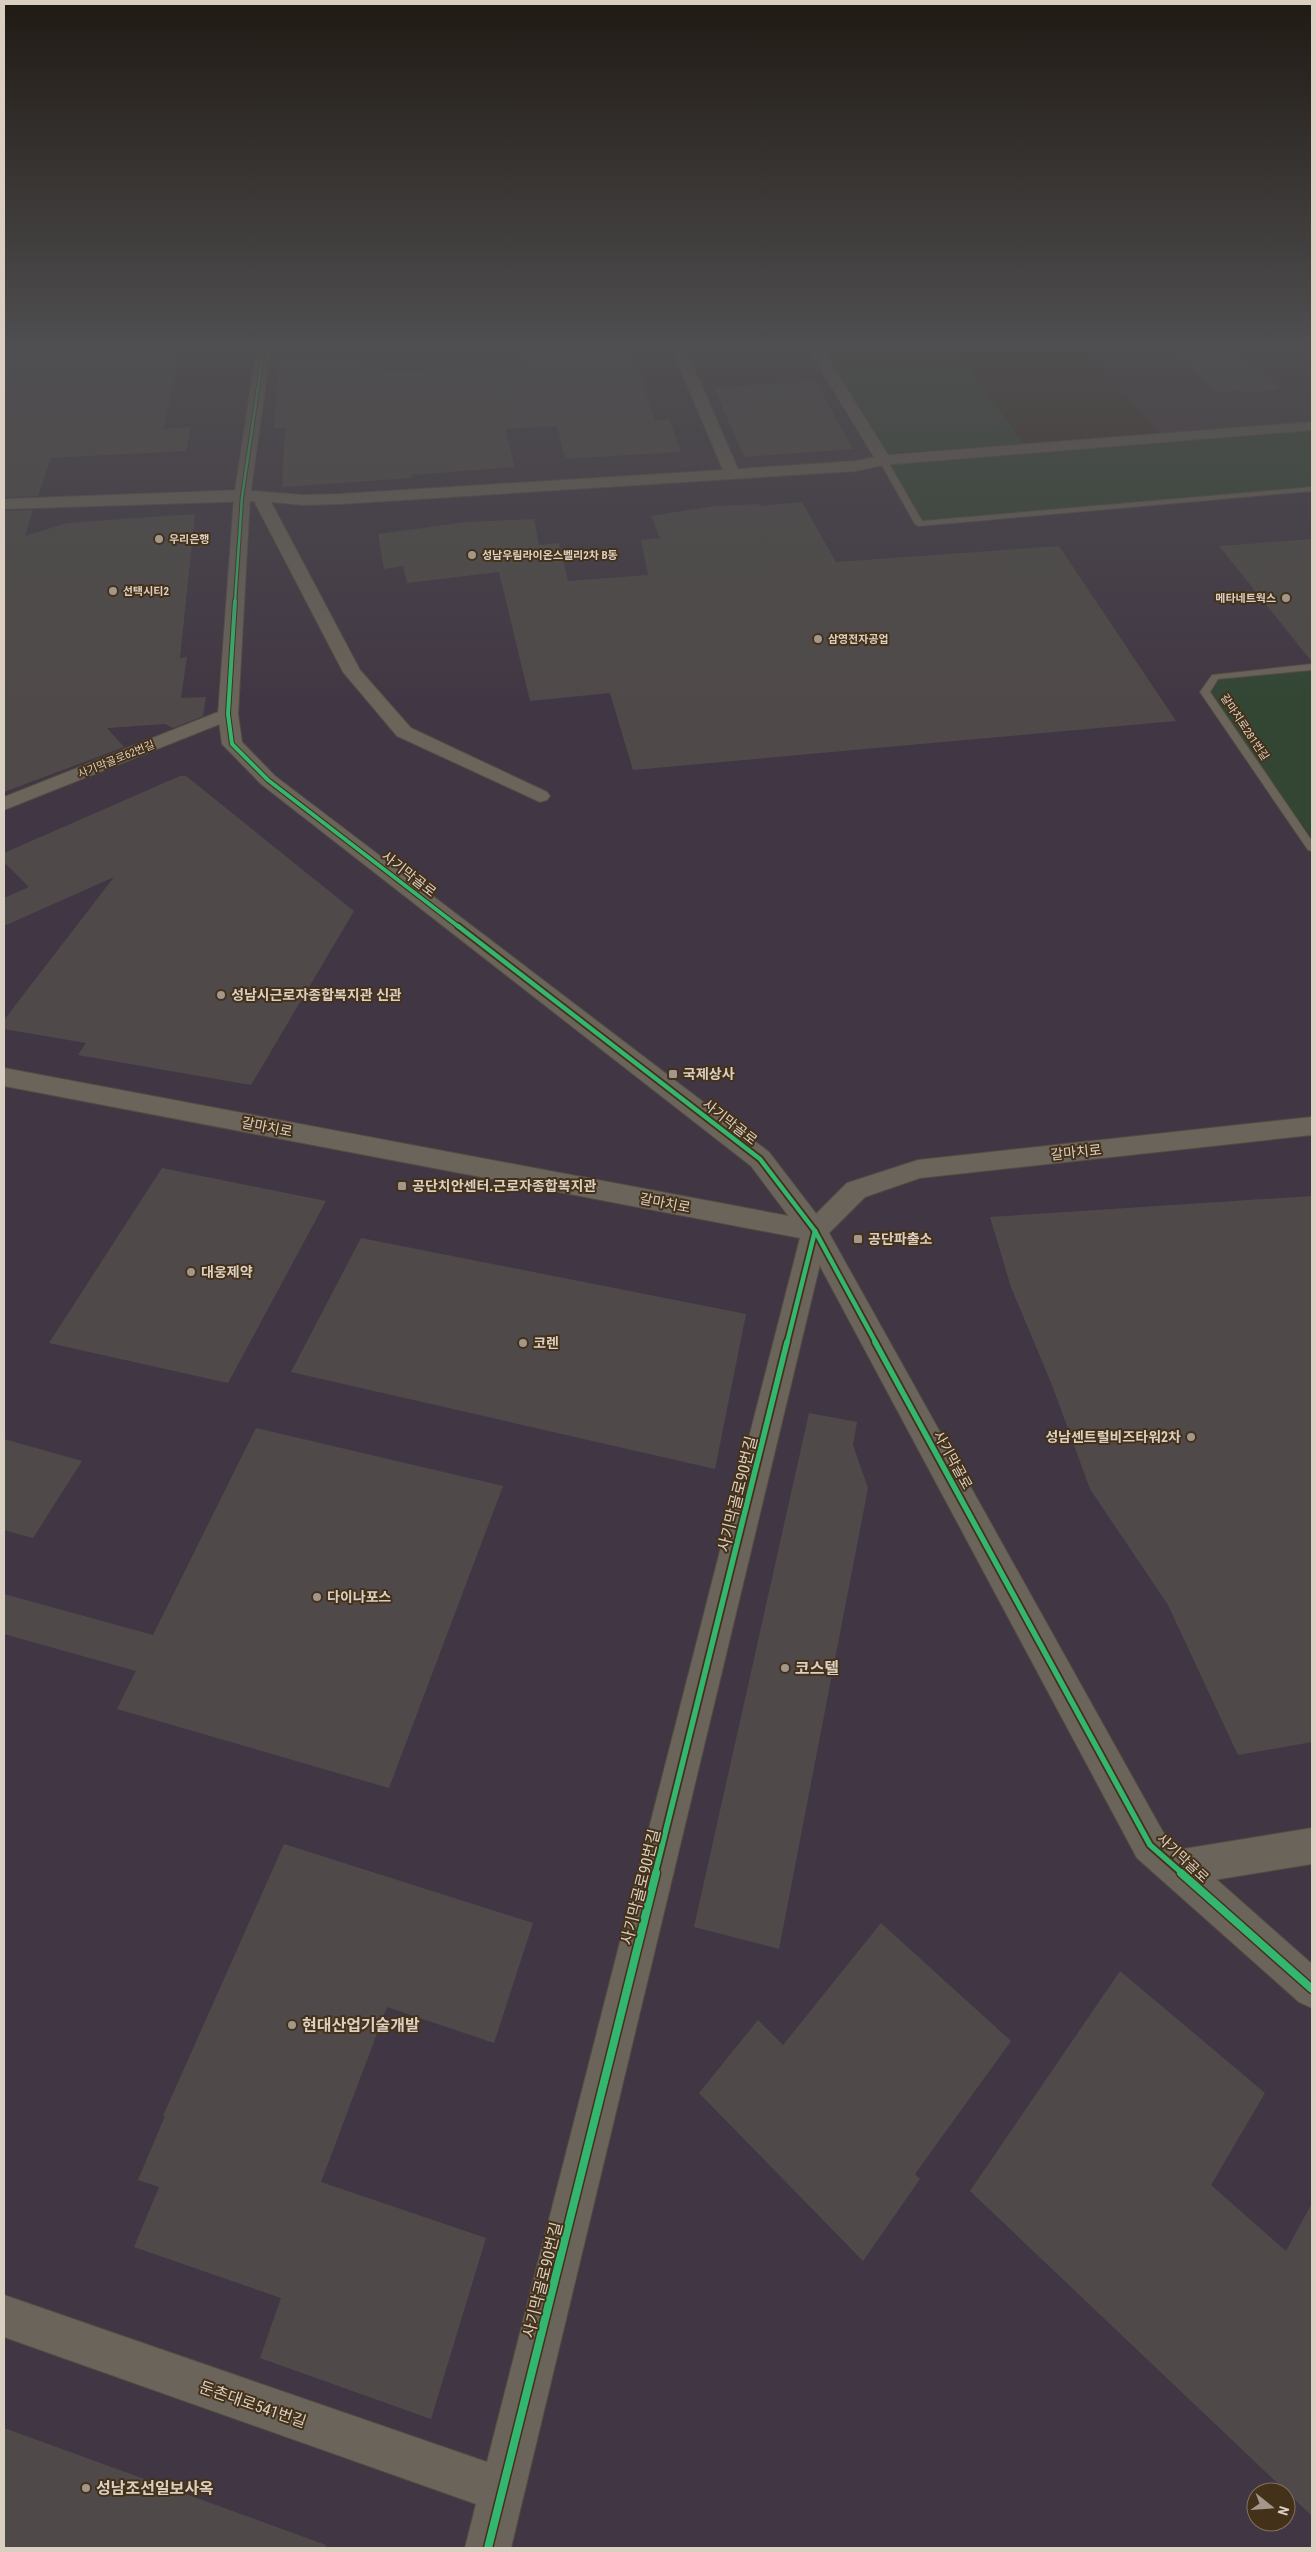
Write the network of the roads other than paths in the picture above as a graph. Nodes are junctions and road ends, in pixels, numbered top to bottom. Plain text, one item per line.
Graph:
1 (254, 466) edge
2 (729, 466) edge
3 (854, 466) edge
4 (886, 466) edge
5 (732, 473) junction
6 (1312, 488) edge
7 (251, 495) junction
8 (4, 504) edge
9 (1312, 667) edge
10 (228, 714) junction
11 (540, 796) dead end
12 (4, 804) edge
13 (1312, 848) edge
14 (5, 1079) edge
15 (1312, 1126) edge
16 (815, 1231) junction
17 (1312, 1846) edge
18 (1177, 1868) junction
19 (1312, 1989) edge
20 (4, 2316) edge
21 (503, 2491) junction
22 (488, 2548) edge

1 - 7 street, 사기막골로
2 - 5 street
3 - 5 street
4 - 6 lane
5 - 7 street
7 - 8 street
7 - 10 street, 사기막골로
7 - 11 street
9 - 13 lane, 갈마치로281번길
10 - 12 street, 사기막골로62번길
10 - 16 street, 사기막골로
14 - 16 street, 갈마치로
15 - 16 street, 갈마치로
16 - 18 street, 사기막골로
16 - 21 street, 사기막골로90번길
17 - 18 street
18 - 19 street, 사기막골로
20 - 21 street, 둔촌대로541번길
21 - 22 street, 사기막골로90번길

